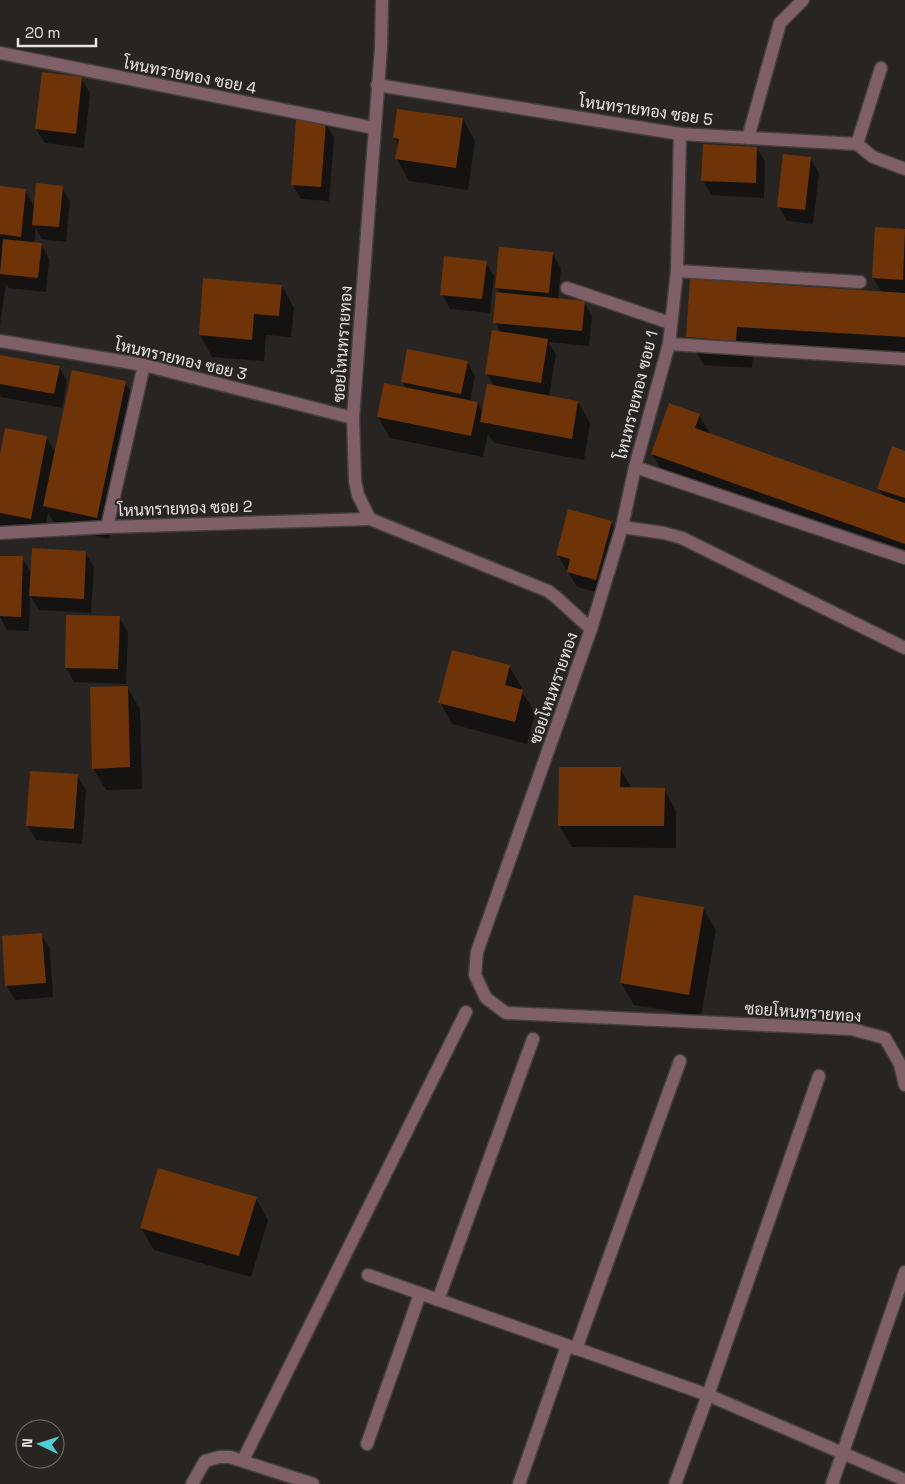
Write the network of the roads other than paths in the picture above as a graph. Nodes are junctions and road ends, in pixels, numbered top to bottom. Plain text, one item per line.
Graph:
1 (382, 0) edge
2 (804, 0) edge
3 (0, 53) edge
4 (881, 68) dead end
5 (377, 85) junction
6 (374, 128) junction
7 (680, 134) junction
8 (748, 138) junction
9 (857, 144) junction
10 (905, 169) edge
11 (677, 271) junction
12 (860, 282) dead end
13 (567, 288) dead end
14 (670, 323) junction
15 (0, 341) edge
16 (668, 344) junction
17 (905, 359) edge
18 (144, 365) junction
19 (353, 418) junction
20 (635, 466) junction
21 (370, 519) junction
22 (107, 527) junction
23 (622, 527) junction
24 (0, 533) edge
25 (905, 558) edge
26 (591, 628) junction
27 (904, 644) edge
28 (466, 1012) dead end
29 (533, 1039) dead end
30 (680, 1061) dead end
31 (819, 1076) dead end
32 (905, 1085) edge
33 (905, 1272) edge
34 (368, 1276) dead end
35 (420, 1294) junction
36 (438, 1300) junction
37 (571, 1347) junction
38 (708, 1395) junction
39 (367, 1444) dead end
40 (842, 1453) junction
41 (243, 1460) junction
42 (905, 1480) edge
43 (192, 1484) edge
44 (313, 1484) edge
45 (519, 1484) edge
46 (674, 1484) edge
47 (832, 1484) edge

1 - 5 street, ซอยโหนทรายทอง
2 - 8 street
3 - 6 street, โหนทรายทอง ซอย 4
4 - 9 street
5 - 6 street, ซอยโหนทรายทอง
5 - 7 street, โหนทรายทอง ซอย 5
6 - 19 street, ซอยโหนทรายทอง
7 - 8 street, โหนทรายทอง ซอย 5
7 - 11 street, โหนทรายทอง ซอย 1
8 - 9 street, โหนทรายทอง ซอย 5
9 - 10 street
11 - 12 street
11 - 14 street, โหนทรายทอง ซอย 1
13 - 14 street
14 - 16 street, โหนทรายทอง ซอย 1
15 - 18 street, โหนทรายทอง ซอย 3
16 - 17 street
16 - 20 street, โหนทรายทอง ซอย 1
18 - 19 street, โหนทรายทอง ซอย 3
18 - 22 street
19 - 21 street, ซอยโหนทรายทอง
20 - 23 street, โหนทรายทอง ซอย 1
20 - 25 street
21 - 22 street, โหนทรายทอง ซอย 2
21 - 26 street, ซอยโหนทรายทอง
22 - 24 street, โหนทรายทอง ซอย 2
23 - 26 street, โหนทรายทอง ซอย 1
23 - 27 street
26 - 32 street, ซอยโหนทรายทอง
28 - 41 street
29 - 36 street
30 - 37 street
31 - 38 street
33 - 40 street
34 - 35 street
35 - 36 street
35 - 39 street
36 - 37 street
37 - 38 street
37 - 45 street
38 - 40 street
38 - 46 street
40 - 42 street
40 - 47 street
41 - 43 street
41 - 44 street

